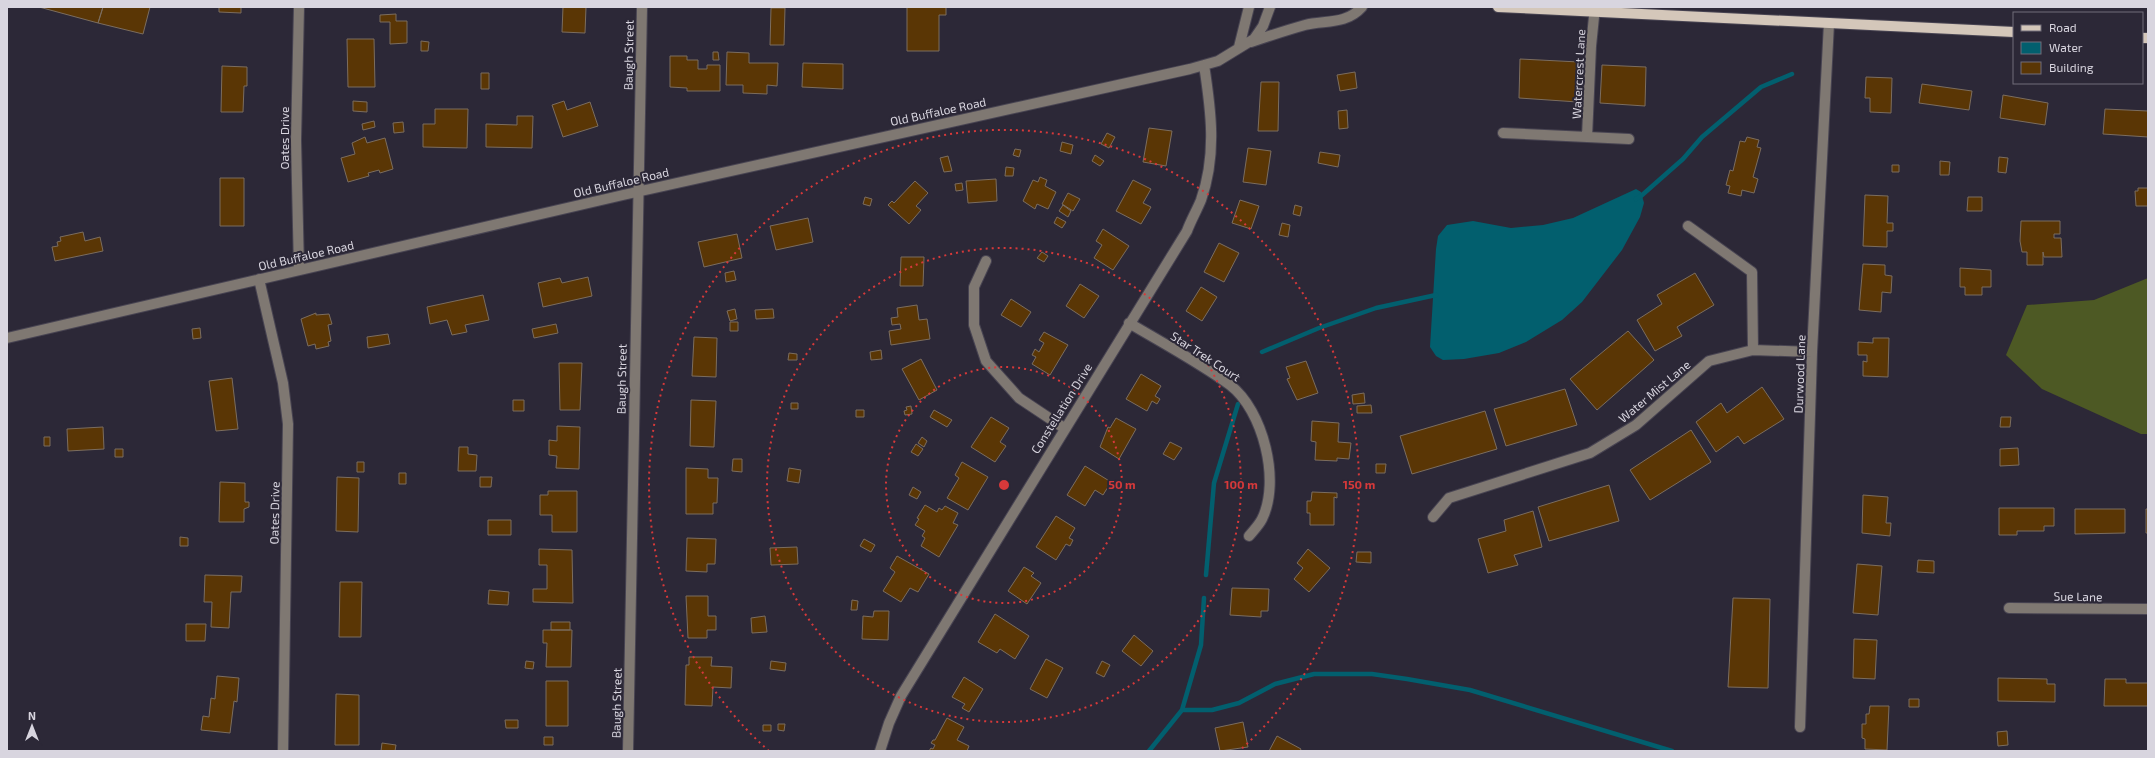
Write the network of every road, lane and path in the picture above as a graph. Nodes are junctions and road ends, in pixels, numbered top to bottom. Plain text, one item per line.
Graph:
1 (299, 7) edge
2 (642, 7) edge
3 (1248, 7) edge
4 (1270, 7) edge
5 (1362, 7) edge
6 (1498, 7) edge
7 (1595, 9) edge
8 (1829, 22) junction
9 (2013, 32) edge
10 (1243, 45) junction
11 (1204, 65) junction
12 (1503, 133) dead end
13 (1587, 138) junction
14 (1629, 139) dead end
15 (638, 191) junction
16 (1688, 226) dead end
17 (986, 261) dead end
18 (299, 270) junction
19 (259, 280) junction
20 (1129, 323) junction
21 (7, 338) edge
22 (1753, 350) junction
23 (1812, 352) junction
24 (1064, 428) junction
25 (1433, 517) dead end
26 (1249, 536) dead end
27 (2009, 608) dead end
28 (2148, 609) edge
29 (1800, 727) dead end
30 (282, 751) edge
31 (628, 751) edge
32 (880, 751) edge

1 - 18 street, Oates Drive
2 - 15 street, Baugh Street
3 - 10 street
4 - 10 street, Old Buffaloe Road
5 - 10 street
6 - 7 main road
7 - 8 main road
7 - 13 street, Watercrest Lane
8 - 9 main road
8 - 23 street, Durwood Lane
10 - 11 street, Old Buffaloe Road
11 - 15 street, Old Buffaloe Road
11 - 20 street, Constellation Drive
12 - 13 street
13 - 14 street
15 - 18 street, Old Buffaloe Road
15 - 31 street, Baugh Street
16 - 22 street
17 - 24 street
18 - 19 street, Old Buffaloe Road
19 - 21 street, Old Buffaloe Road
19 - 30 street, Oates Drive
20 - 24 street, Constellation Drive
20 - 26 street, Star Trek Court
22 - 23 street, Water Mist Lane
22 - 25 street, Water Mist Lane
23 - 29 street, Durwood Lane
24 - 32 street, Constellation Drive
27 - 28 street, Sue Lane

